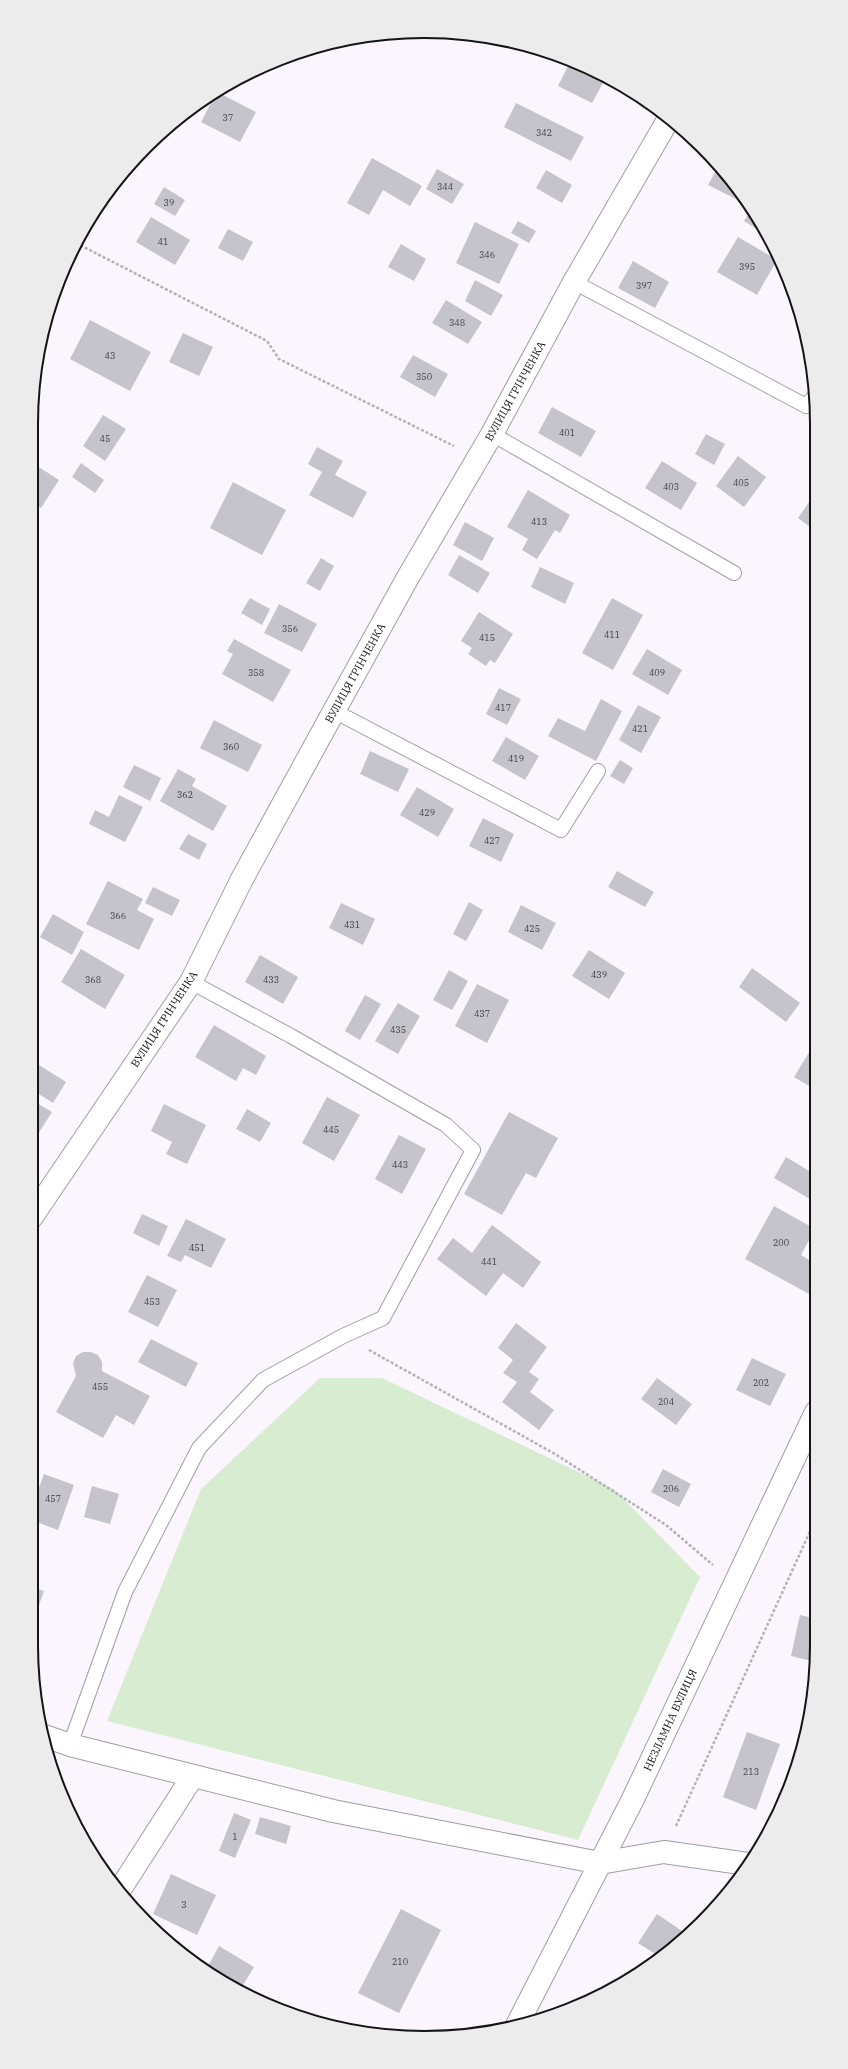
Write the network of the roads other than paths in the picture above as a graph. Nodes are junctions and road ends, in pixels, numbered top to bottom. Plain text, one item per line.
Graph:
1 (666, 124) edge
2 (574, 282) junction
3 (809, 402) edge
4 (492, 434) junction
5 (734, 573) dead end
6 (334, 711) junction
7 (598, 771) dead end
8 (191, 982) junction
9 (38, 1208) edge
10 (810, 1425) edge
11 (49, 1738) edge
12 (70, 1745) junction
13 (193, 1776) junction
14 (600, 1863) junction
15 (742, 1863) edge
16 (122, 1886) edge
17 (521, 2019) edge

1 - 2 street, ВУЛИЦЯ ГРІНЧЕНКА
2 - 3 lane
2 - 4 street, ВУЛИЦЯ ГРІНЧЕНКА
4 - 5 lane
4 - 6 street, ВУЛИЦЯ ГРІНЧЕНКА
6 - 7 lane
6 - 8 street, ВУЛИЦЯ ГРІНЧЕНКА
8 - 9 street, ВУЛИЦЯ ГРІНЧЕНКА
8 - 12 lane
10 - 14 street, НЕЗЛАМНА ВУЛИЦЯ
11 - 12 street
12 - 13 street
13 - 14 street
13 - 16 street
14 - 15 street
14 - 17 street, НЕЗЛАМНА ВУЛИЦЯ

